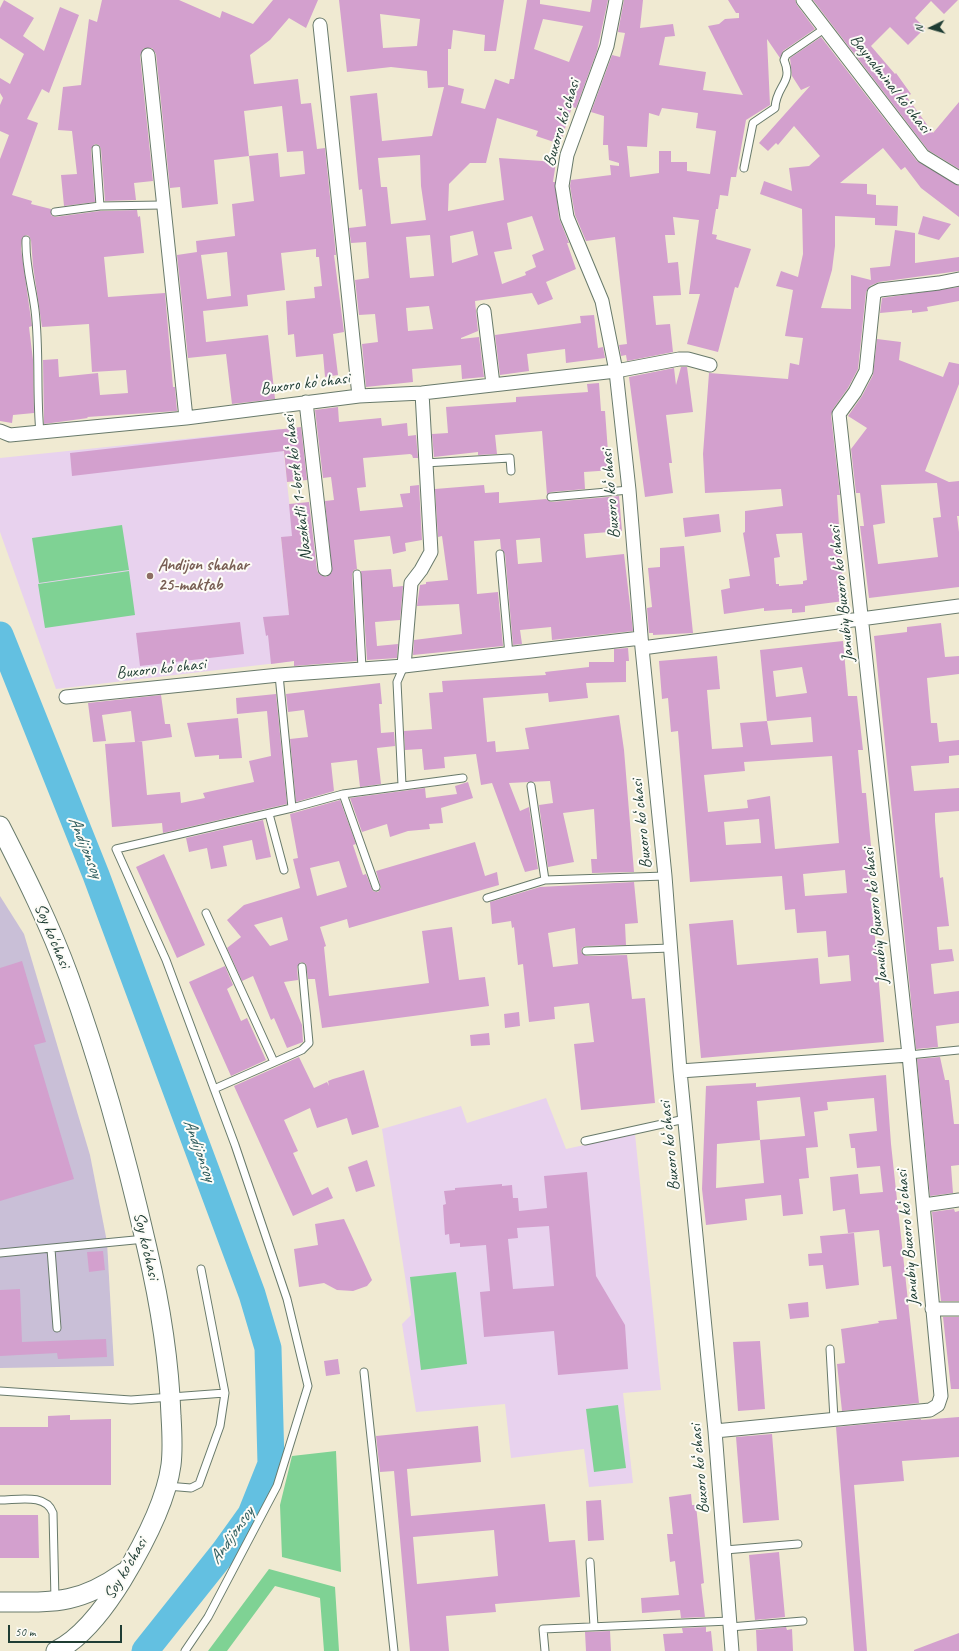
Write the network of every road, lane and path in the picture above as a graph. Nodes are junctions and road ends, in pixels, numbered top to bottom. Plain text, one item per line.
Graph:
1 (616, 0) edge
2 (803, 0) edge
3 (320, 25) dead end
4 (824, 29) junction
5 (148, 55) dead end
6 (96, 149) dead end
7 (744, 168) dead end
8 (959, 178) edge
9 (162, 205) junction
10 (100, 206) junction
11 (55, 212) dead end
12 (26, 240) dead end
13 (959, 279) edge
14 (484, 311) dead end
15 (710, 365) dead end
16 (616, 371) junction
17 (493, 384) junction
18 (422, 393) junction
19 (359, 396) junction
20 (306, 402) junction
21 (186, 418) junction
22 (0, 431) edge
23 (40, 433) junction
24 (425, 463) junction
25 (511, 471) dead end
26 (629, 490) junction
27 (551, 497) dead end
28 (500, 554) dead end
29 (325, 569) dead end
30 (357, 574) dead end
31 (959, 606) edge
32 (863, 619) junction
33 (642, 643) junction
34 (509, 655) junction
35 (404, 666) junction
36 (362, 668) junction
37 (279, 675) junction
38 (66, 698) dead end
39 (463, 778) dead end
40 (402, 785) junction
41 (531, 786) dead end
42 (343, 794) junction
43 (292, 808) junction
44 (270, 814) junction
45 (0, 826) edge
46 (284, 870) dead end
47 (665, 876) junction
48 (545, 880) junction
49 (376, 887) dead end
50 (487, 898) dead end
51 (206, 913) dead end
52 (671, 948) junction
53 (586, 951) dead end
54 (302, 967) dead end
55 (959, 1050) edge
56 (909, 1055) junction
57 (274, 1062) junction
58 (680, 1071) junction
59 (214, 1089) junction
60 (685, 1119) junction
61 (585, 1141) dead end
62 (959, 1200) edge
63 (924, 1205) junction
64 (145, 1239) junction
65 (51, 1249) junction
66 (0, 1253) edge
67 (201, 1269) dead end
68 (959, 1309) edge
69 (932, 1310) junction
70 (57, 1328) dead end
71 (830, 1349) dead end
72 (364, 1372) dead end
73 (0, 1391) edge
74 (225, 1393) junction
75 (170, 1397) junction
76 (834, 1419) junction
77 (715, 1431) junction
78 (167, 1486) junction
79 (0, 1500) edge
80 (798, 1544) dead end
81 (725, 1550) junction
82 (590, 1562) dead end
83 (128, 1570) junction
84 (0, 1602) edge
85 (55, 1602) junction
86 (803, 1621) dead end
87 (730, 1624) junction
88 (594, 1626) junction
89 (56, 1651) edge
90 (185, 1651) edge
91 (394, 1651) edge
92 (545, 1651) edge
93 (732, 1651) edge

1 - 16 street, Buxoro koʻchasi
2 - 4 street, Baynalminal koʻchasi
3 - 19 street
4 - 7 lane
4 - 8 street, Baynalminal koʻchasi
5 - 9 street
6 - 10 lane
9 - 10 lane
9 - 21 street
10 - 11 lane
12 - 23 lane
13 - 32 street, Janubiy Buxoro koʻchasi
14 - 17 street
15 - 16 street
16 - 17 street, Buxoro koʻchasi
16 - 26 street, Buxoro koʻchasi
17 - 18 street, Buxoro koʻchasi
18 - 19 street, Buxoro koʻchasi
18 - 24 street
19 - 20 street, Buxoro koʻchasi
20 - 21 street, Buxoro koʻchasi
20 - 29 street, Nazokatli 1-berk koʻchasi
21 - 23 street, Buxoro koʻchasi
22 - 23 street, Buxoro koʻchasi
24 - 25 lane
24 - 35 street
26 - 27 lane
26 - 33 street, Buxoro koʻchasi
28 - 34 lane
30 - 36 lane
31 - 32 street
32 - 33 street
32 - 56 street, Janubiy Buxoro koʻchasi
33 - 34 street, Buxoro koʻchasi
33 - 47 street, Buxoro koʻchasi
34 - 35 street, Buxoro koʻchasi
35 - 36 street, Buxoro koʻchasi
35 - 40 lane
36 - 37 street, Buxoro koʻchasi
37 - 38 street, Buxoro koʻchasi
37 - 43 lane
39 - 40 lane
40 - 42 lane
41 - 48 lane
42 - 43 lane
42 - 49 lane
43 - 44 lane
44 - 46 lane
44 - 59 lane
45 - 64 main road, Soy ko'chasi
47 - 48 lane
47 - 52 street, Buxoro koʻchasi
48 - 50 lane
51 - 57 lane
52 - 53 lane
52 - 58 street, Buxoro koʻchasi
54 - 57 lane
55 - 56 lane
56 - 58 street
56 - 63 street, Janubiy Buxoro koʻchasi
57 - 59 lane
58 - 60 street, Buxoro koʻchasi
59 - 90 lane
60 - 61 lane
60 - 77 street, Buxoro koʻchasi
62 - 63 street
63 - 69 street, Janubiy Buxoro koʻchasi
64 - 65 lane
64 - 75 main road, Soy ko'chasi
65 - 66 lane
65 - 70 lane
67 - 74 lane
68 - 69 street
69 - 76 street, Janubiy Buxoro koʻchasi
71 - 76 lane
72 - 91 lane
73 - 75 lane
74 - 75 lane
74 - 78 lane
75 - 78 main road, Soy ko'chasi
76 - 77 street, Janubiy Buxoro koʻchasi
77 - 81 street, Buxoro koʻchasi
78 - 83 main road, Soy ko'chasi
79 - 85 lane
80 - 81 lane
81 - 87 street, Buxoro koʻchasi
82 - 88 lane
83 - 85 main road
83 - 89 main road, Soy ko'chasi
84 - 85 main road
86 - 87 lane
87 - 88 lane
87 - 93 street, Buxoro koʻchasi
88 - 92 lane

